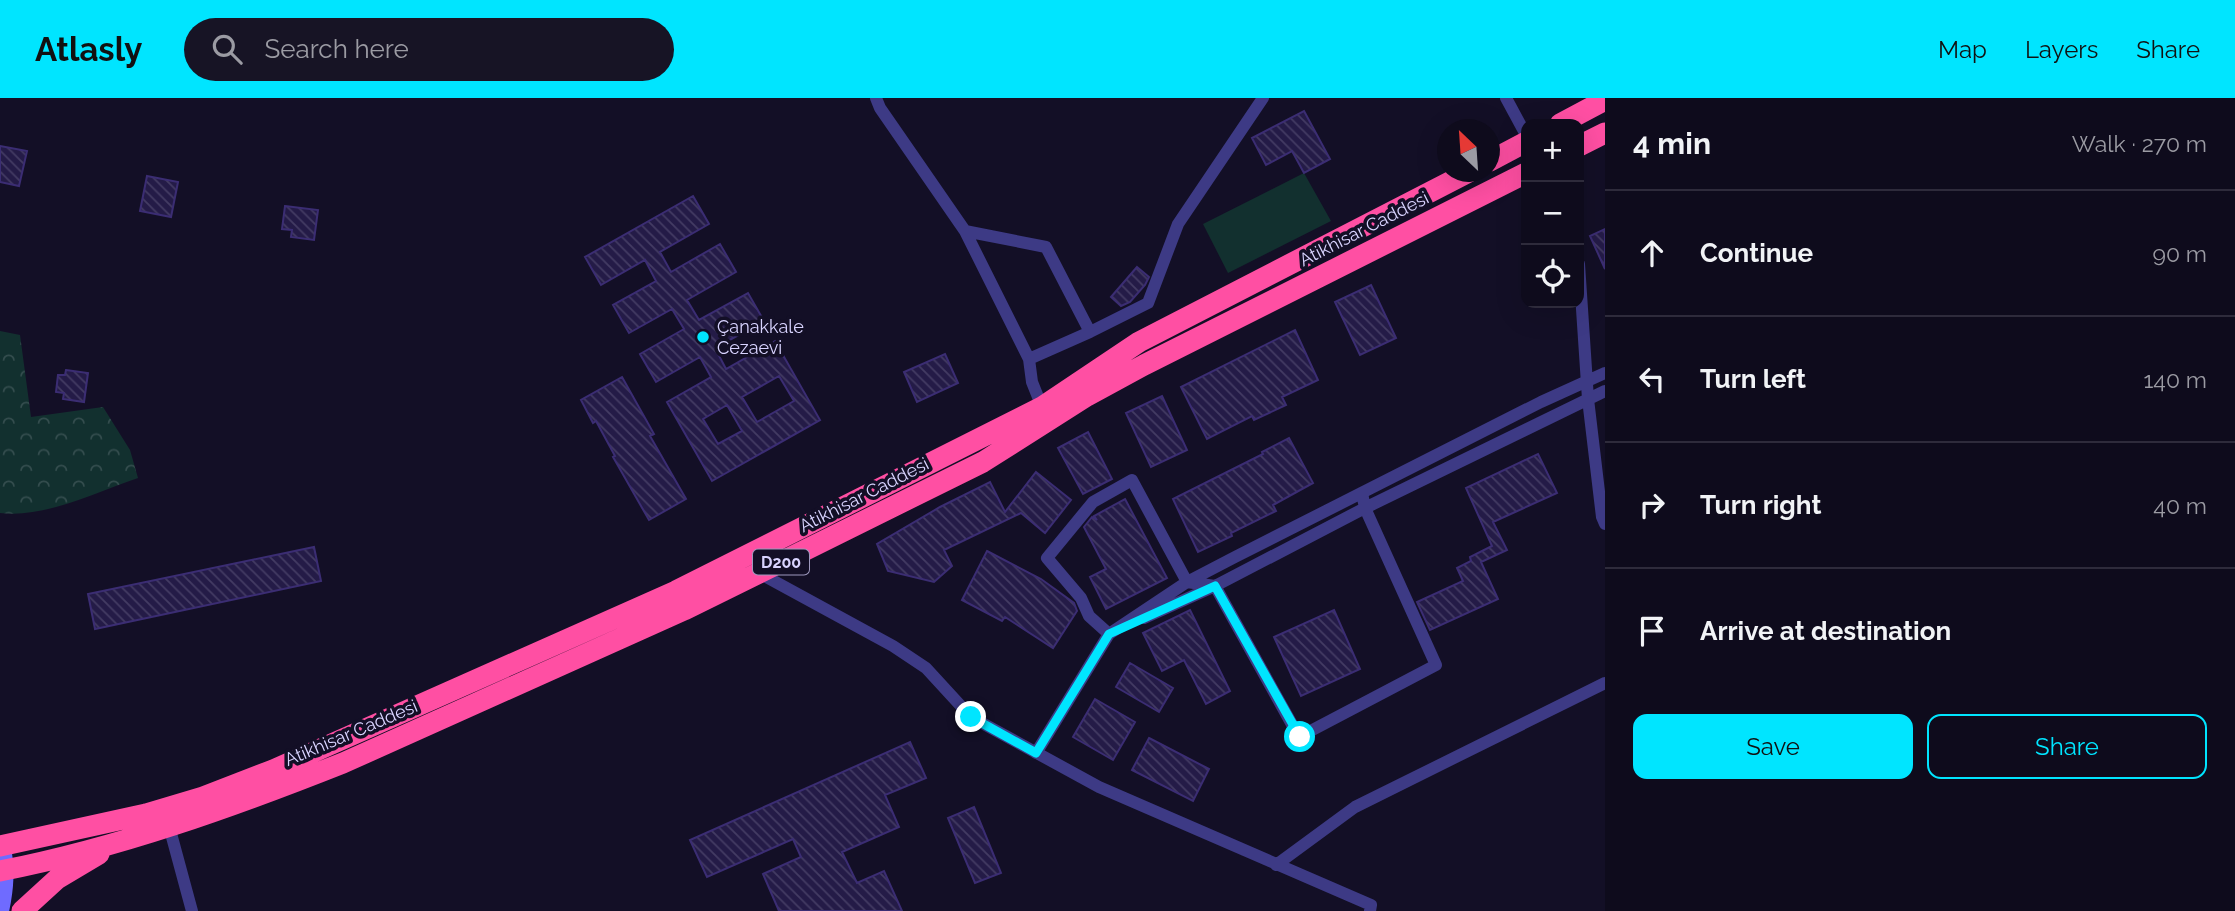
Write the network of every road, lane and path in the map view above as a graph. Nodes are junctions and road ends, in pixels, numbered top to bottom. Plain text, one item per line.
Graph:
1 (876, 98) edge
2 (1263, 98) edge
3 (1506, 98) edge
4 (1605, 100) edge
5 (1569, 119) edge
6 (1521, 126) edge
7 (1605, 133) edge
8 (1584, 144) edge
9 (1521, 145) edge
10 (1500, 155) edge
11 (1521, 176) edge
12 (1450, 182) edge
13 (965, 231) junction
14 (1582, 308) edge
15 (1090, 332) junction
16 (1028, 359) junction
17 (1605, 373) edge
18 (1587, 382) junction
19 (1605, 391) edge
20 (1588, 400) junction
21 (1042, 407) junction
22 (907, 487) junction
23 (1362, 493) junction
24 (1365, 508) junction
25 (1605, 524) edge
26 (759, 573) junction
27 (1187, 582) junction
28 (1215, 586) junction
29 (1109, 634) junction
30 (1605, 683) edge
31 (1036, 753) junction
32 (169, 826) junction
33 (116, 844) junction
34 (1, 846) edge
35 (1276, 865) junction
36 (3, 870) edge
37 (1, 911) edge
38 (22, 911) edge
39 (192, 911) edge
40 (1370, 911) edge

1 - 13 street
2 - 15 street
3 - 6 street
4 - 5 highway
7 - 8 highway
9 - 10 highway
11 - 22 highway, Atikhisar Caddesi / D200
12 - 21 highway, Atikhisar Caddesi / D200
13 - 15 street
13 - 16 street
14 - 18 street
15 - 16 street
16 - 21 street
17 - 18 street
18 - 20 street
18 - 23 street
19 - 20 street
20 - 24 street
20 - 25 street
21 - 22 highway, Atikhisar Caddesi / D200
22 - 26 highway, Atikhisar Caddesi / D200
22 - 34 highway, Atikhisar Caddesi / D200
23 - 24 street
23 - 27 street
24 - 28 street
24 - 28 street
26 - 31 street
26 - 32 highway, Atikhisar Caddesi / D200
27 - 28 street
27 - 29 street
27 - 29 street
28 - 29 street
29 - 31 street
30 - 35 street
31 - 35 street
32 - 33 highway, Atikhisar Caddesi / D200
32 - 39 street
33 - 36 highway, Atikhisar Caddesi / D200
33 - 38 highway
34 - 36 main road
35 - 40 street
36 - 37 main road

